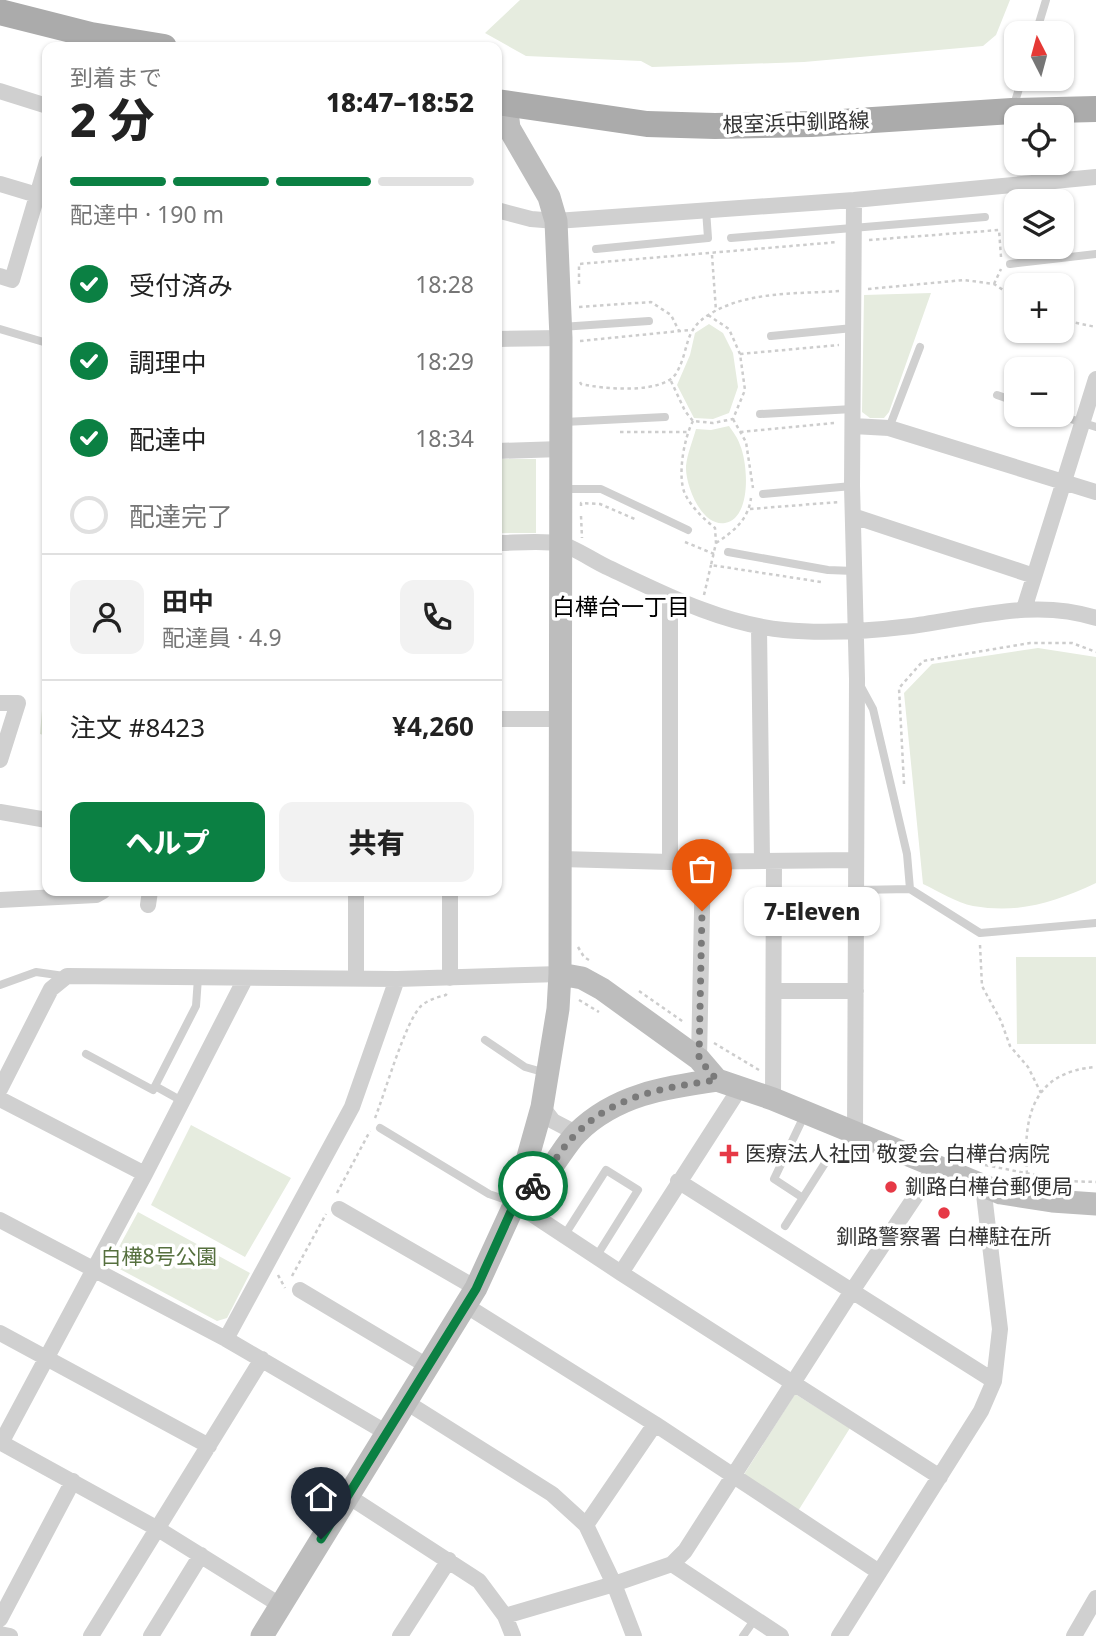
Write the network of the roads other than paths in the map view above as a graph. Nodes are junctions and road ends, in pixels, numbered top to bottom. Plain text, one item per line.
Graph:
1 (1046, 0) edge
2 (0, 12) edge
3 (1040, 21) edge
4 (132, 42) edge
5 (0, 91) edge
6 (502, 103) edge
7 (42, 104) edge
8 (502, 106) edge
9 (1096, 109) edge
10 (1074, 110) edge
11 (1004, 112) edge
12 (1096, 177) edge
13 (42, 178) edge
14 (0, 184) edge
15 (37, 195) junction
16 (854, 200) junction
17 (502, 210) edge
18 (706, 210) junction
19 (985, 217) dead end
20 (556, 221) junction
21 (854, 235) junction
22 (731, 238) dead end
23 (596, 248) dead end
24 (1096, 254) edge
25 (1010, 264) dead end
26 (0, 276) edge
27 (649, 321) dead end
28 (0, 328) edge
29 (853, 328) junction
30 (567, 330) junction
31 (771, 336) dead end
32 (502, 338) edge
33 (42, 341) edge
34 (920, 347) dead end
35 (1096, 379) edge
36 (997, 395) dead end
37 (1004, 397) edge
38 (848, 409) junction
39 (760, 414) dead end
40 (665, 417) dead end
41 (561, 422) junction
42 (1089, 425) edge
43 (853, 426) junction
44 (890, 428) junction
45 (561, 449) junction
46 (502, 451) edge
47 (1063, 482) junction
48 (848, 487) junction
49 (570, 489) junction
50 (1096, 492) edge
51 (763, 494) dead end
52 (853, 516) junction
53 (688, 530) dead end
54 (502, 543) edge
55 (572, 543) junction
56 (728, 552) dead end
57 (849, 571) junction
58 (1034, 576) junction
59 (670, 597) junction
60 (1024, 609) junction
61 (1096, 618) edge
62 (759, 627) junction
63 (856, 630) junction
64 (857, 679) junction
65 (0, 703) edge
66 (502, 719) edge
67 (561, 719) junction
68 (0, 760) edge
69 (0, 812) edge
70 (42, 819) edge
71 (561, 859) junction
72 (856, 860) junction
73 (768, 861) junction
74 (670, 862) junction
75 (704, 862) junction
76 (910, 889) junction
77 (857, 890) junction
78 (77, 896) edge
79 (356, 896) edge
80 (450, 896) edge
81 (0, 900) edge
82 (1096, 923) edge
83 (560, 974) junction
84 (67, 976) junction
85 (198, 978) junction
86 (356, 978) junction
87 (244, 979) junction
88 (397, 979) junction
89 (448, 984) junction
90 (0, 985) edge
91 (774, 991) junction
92 (856, 991) junction
93 (485, 1040) dead end
94 (86, 1054) dead end
95 (699, 1059) junction
96 (547, 1074) junction
97 (717, 1080) junction
98 (155, 1086) junction
99 (0, 1088) edge
100 (740, 1088) junction
101 (0, 1099) edge
102 (773, 1099) junction
103 (182, 1101) junction
104 (542, 1107) junction
105 (805, 1114) junction
106 (380, 1128) dead end
107 (576, 1133) junction
108 (855, 1133) junction
109 (828, 1160) dead end
110 (935, 1167) junction
111 (145, 1174) junction
112 (678, 1181) junction
113 (983, 1186) junction
114 (803, 1198) junction
115 (517, 1200) junction
116 (1096, 1204) edge
117 (333, 1207) road end
118 (0, 1220) edge
119 (785, 1226) dead end
120 (564, 1236) junction
121 (596, 1257) junction
122 (94, 1269) junction
123 (621, 1273) junction
124 (296, 1284) road end
125 (852, 1292) junction
126 (470, 1297) junction
127 (0, 1334) edge
128 (226, 1339) junction
129 (47, 1358) junction
130 (262, 1359) junction
131 (429, 1367) junction
132 (994, 1381) junction
133 (794, 1382) junction
134 (406, 1402) junction
135 (654, 1424) junction
136 (387, 1433) junction
137 (1, 1443) edge
138 (209, 1446) junction
139 (734, 1477) junction
140 (940, 1477) junction
141 (73, 1481) junction
142 (348, 1496) junction
143 (586, 1525) junction
144 (158, 1529) junction
145 (201, 1555) junction
146 (449, 1560) junction
147 (671, 1563) junction
148 (878, 1572) junction
149 (614, 1584) junction
150 (1096, 1598) edge
151 (280, 1605) junction
152 (505, 1616) junction
153 (0, 1619) edge
154 (755, 1619) junction
155 (0, 1634) edge
156 (10, 1636) edge
157 (91, 1636) edge
158 (150, 1636) edge
159 (262, 1636) edge
160 (400, 1636) edge
161 (513, 1636) edge
162 (634, 1636) edge
163 (743, 1636) edge
164 (781, 1636) edge
165 (839, 1636) edge
166 (1074, 1636) edge

1 - 3 lane
2 - 4 main road
5 - 7 street
6 - 11 main road, 根室浜中釧路線
8 - 20 street
9 - 10 main road, 根室浜中釧路線
12 - 16 street
13 - 15 street
14 - 15 street
15 - 26 street
16 - 18 street
16 - 21 street
17 - 20 street
18 - 20 street
18 - 23 lane
19 - 21 lane
20 - 30 street
21 - 22 lane
21 - 29 street
24 - 25 lane
27 - 30 lane
28 - 33 lane
29 - 31 lane
29 - 38 street
30 - 32 street
30 - 41 street
34 - 44 lane
35 - 42 street
36 - 37 lane
38 - 39 lane
38 - 43 street
40 - 41 lane
41 - 45 street
42 - 47 street
43 - 44 street
43 - 48 street
44 - 47 street
45 - 46 street
45 - 49 street
47 - 50 street
47 - 58 street
48 - 51 lane
48 - 52 street
49 - 53 lane
49 - 55 street
52 - 57 street
52 - 58 street
54 - 55 street
55 - 59 street
55 - 67 street
56 - 57 lane
57 - 63 street
58 - 60 street
59 - 62 street
59 - 74 street
60 - 61 street
60 - 63 street
62 - 63 street
62 - 73 street
63 - 64 street
64 - 72 street
64 - 76 lane
65 - 68 street
66 - 67 street
67 - 71 street
69 - 70 street
71 - 74 street
71 - 83 street
72 - 73 street
72 - 77 street
73 - 75 street
73 - 91 street
74 - 75 street
75 - 95 street
76 - 77 lane
76 - 82 lane
77 - 92 street
78 - 81 street
79 - 86 street
80 - 89 street
83 - 89 street
83 - 95 street
83 - 96 street
84 - 85 street
84 - 90 lane
84 - 99 street
85 - 87 street
85 - 98 lane
86 - 87 street
86 - 88 street
87 - 103 street
88 - 89 street
88 - 128 street
91 - 92 street
91 - 102 street
92 - 108 street
93 - 96 lane
94 - 98 lane
95 - 97 street
96 - 104 street
97 - 100 street
97 - 107 street
98 - 103 lane
100 - 102 street
100 - 112 street
101 - 111 street
102 - 105 street
103 - 111 street
104 - 107 street
104 - 115 street
105 - 108 street
105 - 114 lane
106 - 115 lane
107 - 115 street
108 - 110 street
109 - 114 lane
110 - 113 street
110 - 125 street
111 - 122 street
112 - 123 street
112 - 125 street
113 - 116 street
113 - 132 street
114 - 119 lane
115 - 120 street
115 - 126 street
117 - 126 street
118 - 122 street
120 - 121 street
120 - 121 lane
121 - 123 street
122 - 128 street
122 - 129 street
123 - 133 street
124 - 131 street
125 - 132 street
125 - 133 street
126 - 131 street
126 - 135 street
127 - 129 street
128 - 130 street
129 - 137 street
129 - 138 street
130 - 136 street
130 - 138 street
131 - 134 street
132 - 140 street
133 - 139 street
133 - 140 street
134 - 136 street
134 - 143 street
135 - 139 street
135 - 143 street
136 - 142 street
137 - 141 street
138 - 144 street
139 - 147 street
139 - 148 street
140 - 148 street
141 - 144 street
141 - 153 street
142 - 146 street
142 - 151 street
143 - 149 street
144 - 145 street
144 - 157 street
145 - 151 street
145 - 158 street
146 - 152 street
146 - 160 street
147 - 149 street
147 - 154 street
148 - 165 street
149 - 152 street
149 - 162 street
150 - 166 street
151 - 159 street
152 - 161 street
154 - 163 lane
154 - 164 street
155 - 156 street

